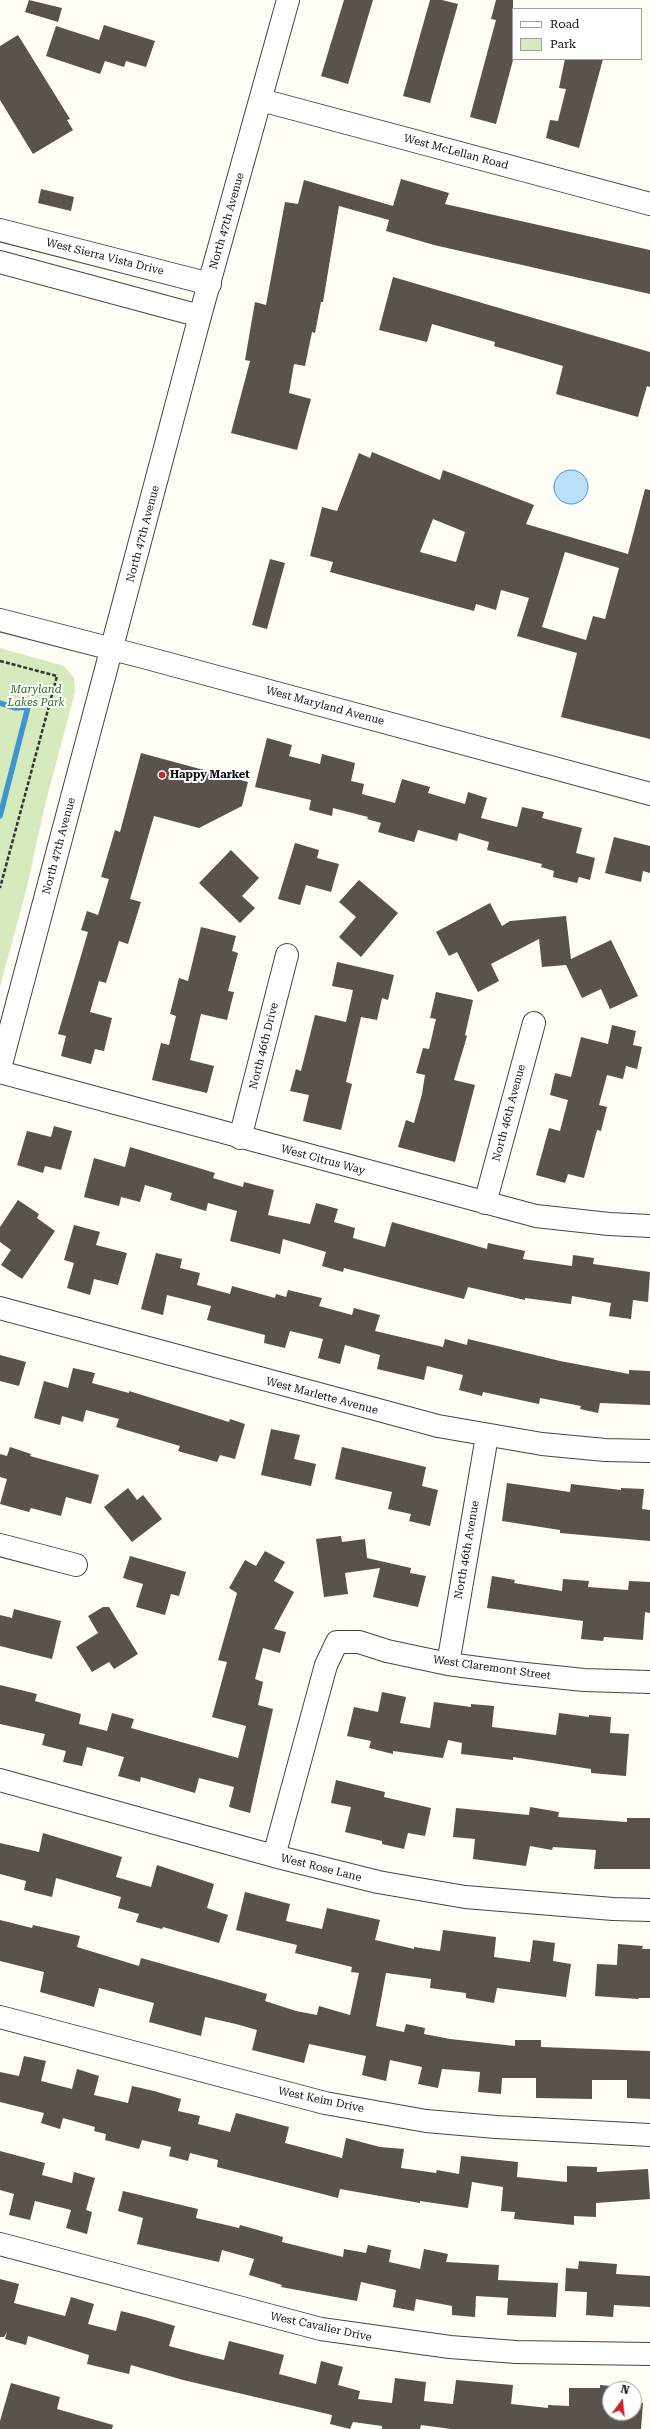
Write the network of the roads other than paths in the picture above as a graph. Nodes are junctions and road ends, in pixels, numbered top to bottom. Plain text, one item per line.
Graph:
1 (288, 0) edge
2 (261, 100) junction
3 (650, 204) edge
4 (0, 230) edge
5 (0, 262) edge
6 (210, 284) junction
7 (200, 316) junction
8 (0, 620) edge
9 (112, 650) junction
10 (650, 794) edge
11 (287, 955) dead end
12 (534, 1024) dead end
13 (0, 1068) edge
14 (0, 1072) edge
15 (240, 1138) junction
16 (485, 1203) junction
17 (650, 1226) edge
18 (0, 1308) edge
19 (487, 1436) junction
20 (650, 1451) edge
21 (0, 1545) edge
22 (76, 1566) dead end
23 (448, 1664) junction
24 (650, 1682) edge
25 (0, 1780) edge
26 (274, 1856) junction
27 (650, 1910) edge
28 (0, 2016) edge
29 (650, 2135) edge
30 (0, 2244) edge
31 (650, 2354) edge

1 - 2 street, North 47th Avenue
2 - 3 street, West McLellan Road
2 - 6 street, North 47th Avenue
4 - 6 street, West Sierra Vista Drive
5 - 7 street
6 - 7 street, North 47th Avenue
7 - 9 street, North 47th Avenue
8 - 9 street, West Maryland Avenue
9 - 10 street, West Maryland Avenue
9 - 13 street, North 47th Avenue
11 - 15 street, North 46th Drive
12 - 16 street, North 46th Avenue
14 - 15 street, West Citrus Way
15 - 16 street, West Citrus Way
16 - 17 street, West Citrus Way
18 - 19 street, West Marlette Avenue
19 - 20 street, West Marlette Avenue
19 - 23 street, North 46th Avenue
21 - 22 street
23 - 24 street, West Claremont Street
23 - 26 street, West Claremont Street
25 - 26 street, West Rose Lane
26 - 27 street, West Rose Lane
28 - 29 street, West Keim Drive
30 - 31 street, West Cavalier Drive

